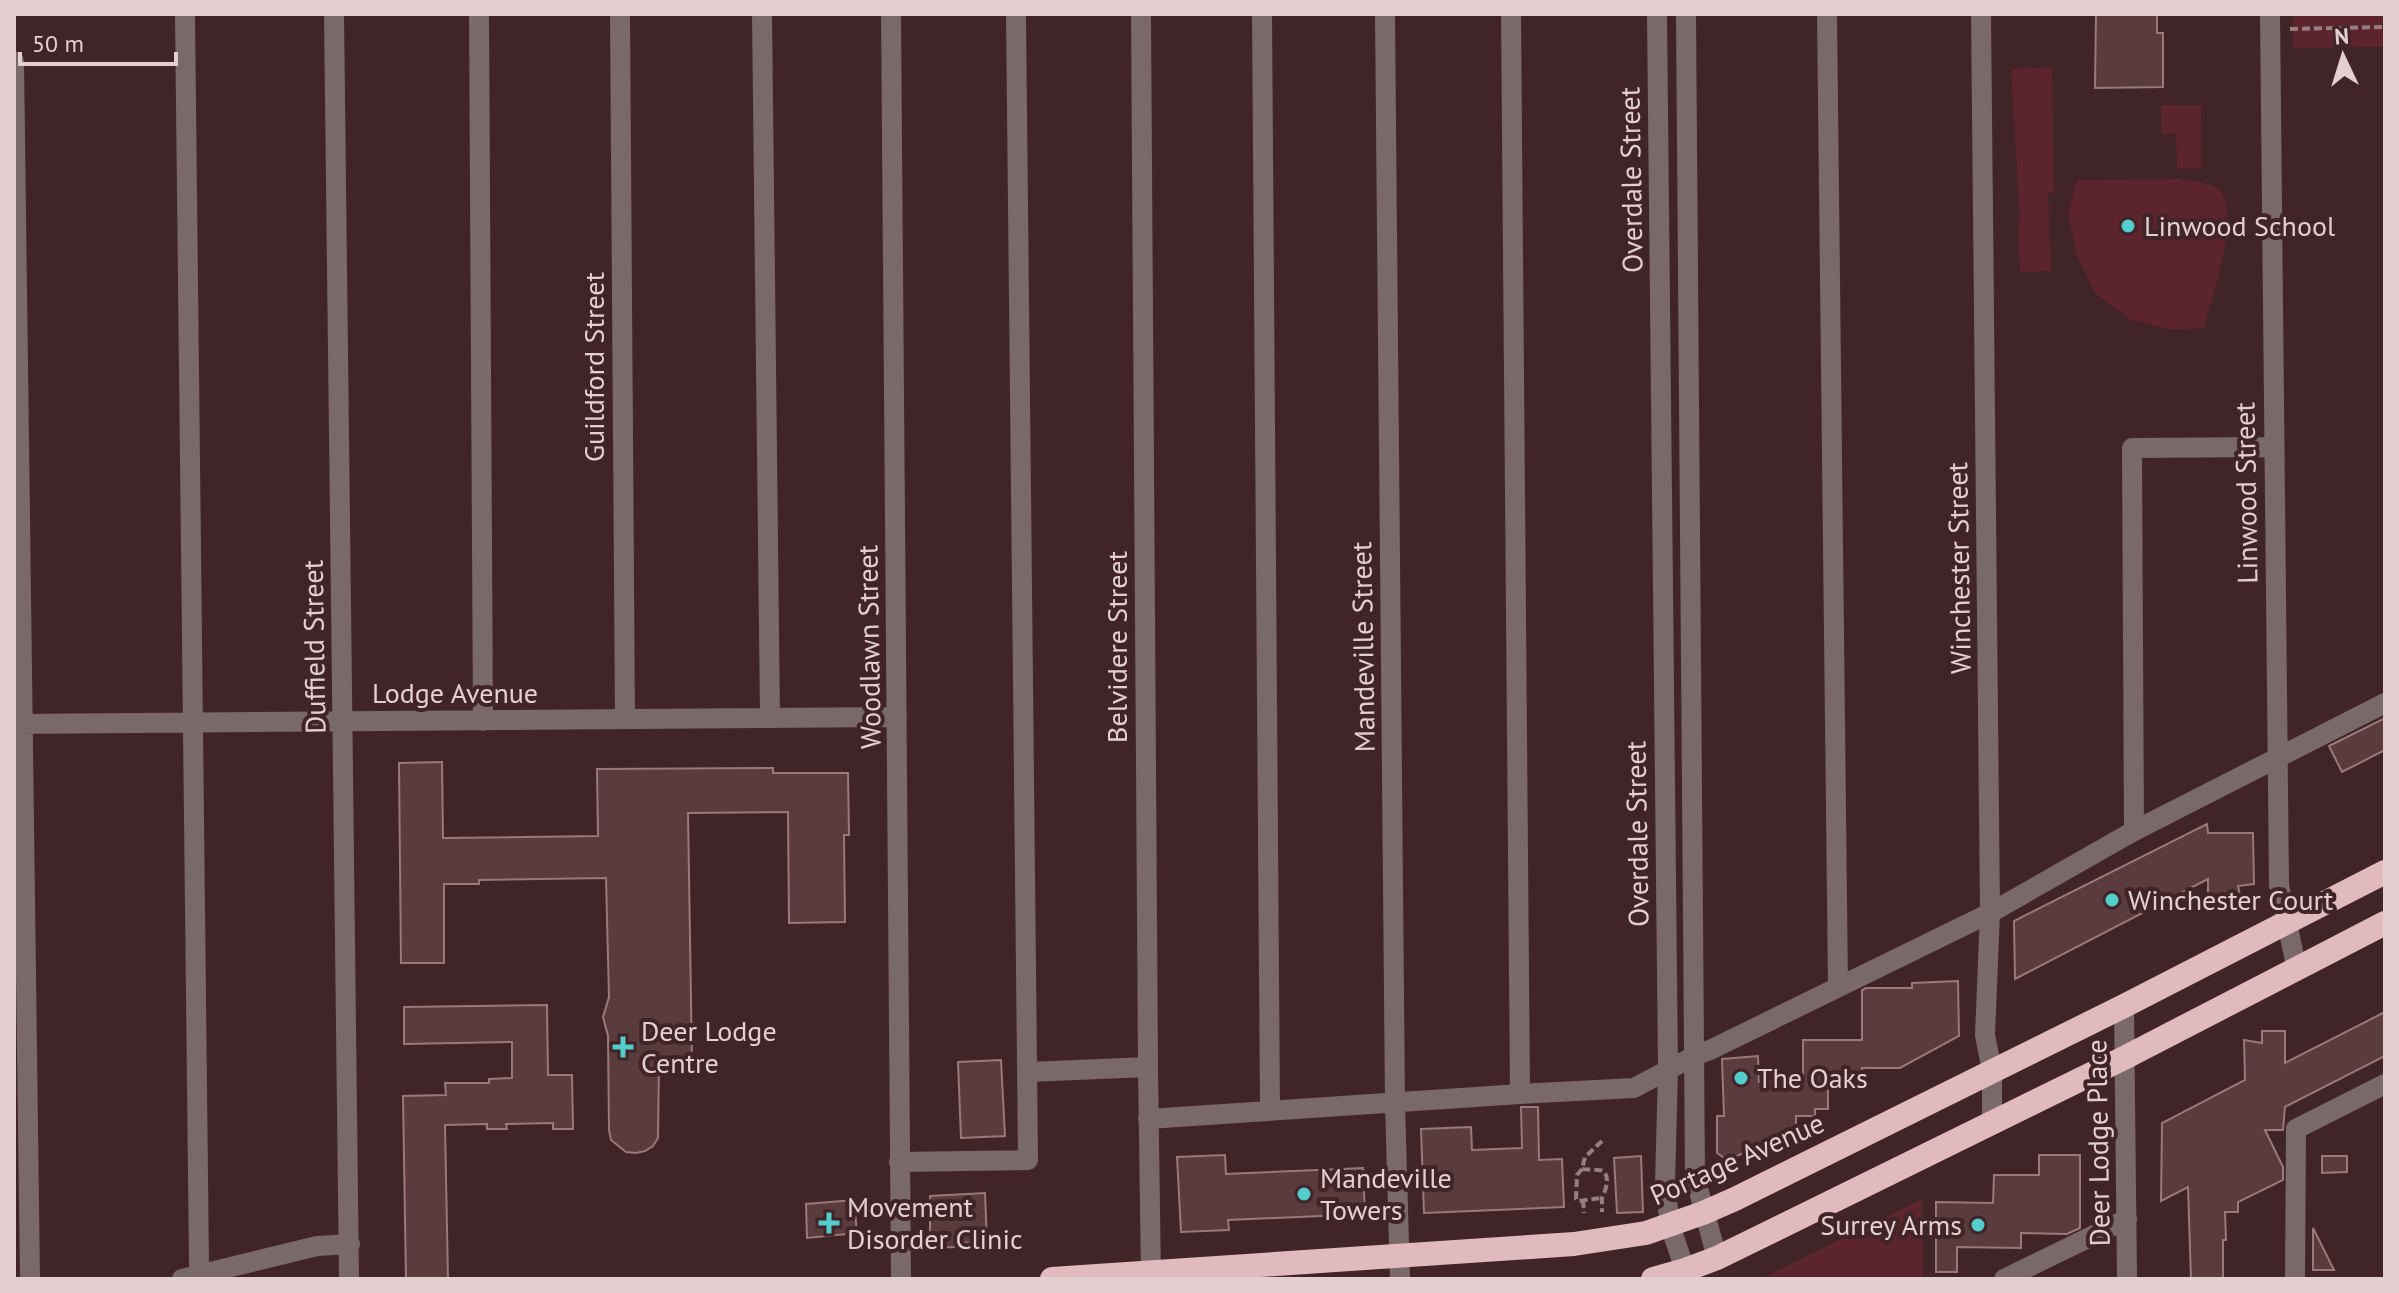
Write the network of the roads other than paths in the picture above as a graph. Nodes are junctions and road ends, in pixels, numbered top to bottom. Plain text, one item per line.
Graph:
1 (185, 14) edge
2 (334, 14) edge
3 (479, 14) edge
4 (620, 14) edge
5 (762, 14) edge
6 (891, 14) edge
7 (1016, 14) edge
8 (1141, 14) edge
9 (1262, 14) edge
10 (1385, 14) edge
11 (1511, 14) edge
12 (1657, 14) edge
13 (1686, 14) edge
14 (1827, 14) edge
15 (1981, 14) edge
16 (2270, 14) edge
17 (14, 61) edge
18 (1661, 394) junction
19 (1689, 394) junction
20 (2274, 447) junction
21 (2385, 703) edge
22 (897, 717) junction
23 (770, 718) junction
24 (625, 719) junction
25 (483, 721) junction
26 (343, 722) junction
27 (193, 723) junction
28 (18, 724) edge
29 (2277, 757) junction
30 (2134, 831) junction
31 (2385, 872) edge
32 (1990, 913) junction
33 (2286, 923) junction
34 (2385, 923) edge
35 (2297, 970) junction
36 (1838, 987) junction
37 (2124, 1006) junction
38 (1696, 1055) junction
39 (2124, 1058) junction
40 (1148, 1067) junction
41 (1668, 1070) junction
42 (1992, 1071) junction
43 (1028, 1072) junction
44 (2385, 1084) edge
45 (1520, 1094) junction
46 (1395, 1103) junction
47 (1270, 1111) junction
48 (1148, 1119) junction
49 (1992, 1121) junction
50 (899, 1162) junction
51 (1703, 1213) junction
52 (2127, 1219) junction
53 (1670, 1225) junction
54 (350, 1244) junction
55 (1717, 1258) junction
56 (1399, 1267) edge
57 (1685, 1270) junction
58 (209, 1276) edge
59 (1151, 1276) edge
60 (30, 1279) edge
61 (182, 1279) edge
62 (349, 1279) edge
63 (901, 1279) edge
64 (1052, 1279) edge
65 (1653, 1279) edge
66 (2004, 1279) edge
67 (2127, 1279) edge
68 (2295, 1279) edge

1 - 27 street
2 - 26 street, Duffield Street
3 - 25 street
4 - 24 street, Guildford Street
5 - 23 street
6 - 22 street, Woodlawn Street
7 - 43 street
8 - 40 street, Belvidere Street
9 - 47 street
10 - 46 street, Mandeville Street
11 - 45 street
12 - 18 street, Overdale Street
13 - 19 street, Overdale Street
14 - 36 street
15 - 32 street, Winchester Street
16 - 20 street, Linwood Street
17 - 28 street
18 - 19 street
18 - 41 street, Overdale Street
19 - 38 street, Overdale Street
20 - 29 street, Linwood Street
20 - 30 street
21 - 29 street
22 - 23 street, Lodge Avenue
22 - 50 street, Woodlawn Street
23 - 24 street, Lodge Avenue
24 - 25 street, Lodge Avenue
25 - 26 street, Lodge Avenue
26 - 27 street, Lodge Avenue
26 - 54 street, Duffield Street
27 - 28 street, Lodge Avenue
27 - 58 street
28 - 60 street
29 - 30 street
29 - 33 street, Linwood Street
30 - 32 street
31 - 33 highway, Portage Avenue
32 - 36 street
32 - 42 street, Winchester Street
33 - 35 street, Linwood Street
33 - 37 highway, Portage Avenue
34 - 35 highway
35 - 39 highway
36 - 38 street
37 - 39 street, Deer Lodge Place
37 - 42 highway, Portage Avenue
38 - 41 street
38 - 51 street, Overdale Street
39 - 49 highway
39 - 52 street, Deer Lodge Place
40 - 43 street
40 - 48 street, Belvidere Street
41 - 45 street
41 - 53 street, Overdale Street
42 - 49 street, Winchester Street
42 - 51 highway, Portage Avenue
43 - 50 street
44 - 68 street
45 - 46 street
46 - 47 street
46 - 56 street, Mandeville Street
47 - 48 street
48 - 59 street, Belvidere Street
49 - 55 highway
50 - 63 street, Woodlawn Street
51 - 53 highway, Portage Avenue
51 - 55 street, Overdale Street
52 - 66 street
52 - 67 street, Deer Lodge Place
53 - 56 highway, Portage Avenue
53 - 57 street, Overdale Street
54 - 58 street
54 - 62 street, Duffield Street
55 - 57 highway
56 - 59 highway, Portage Avenue
57 - 65 highway
58 - 61 street
59 - 64 highway, Portage Avenue

